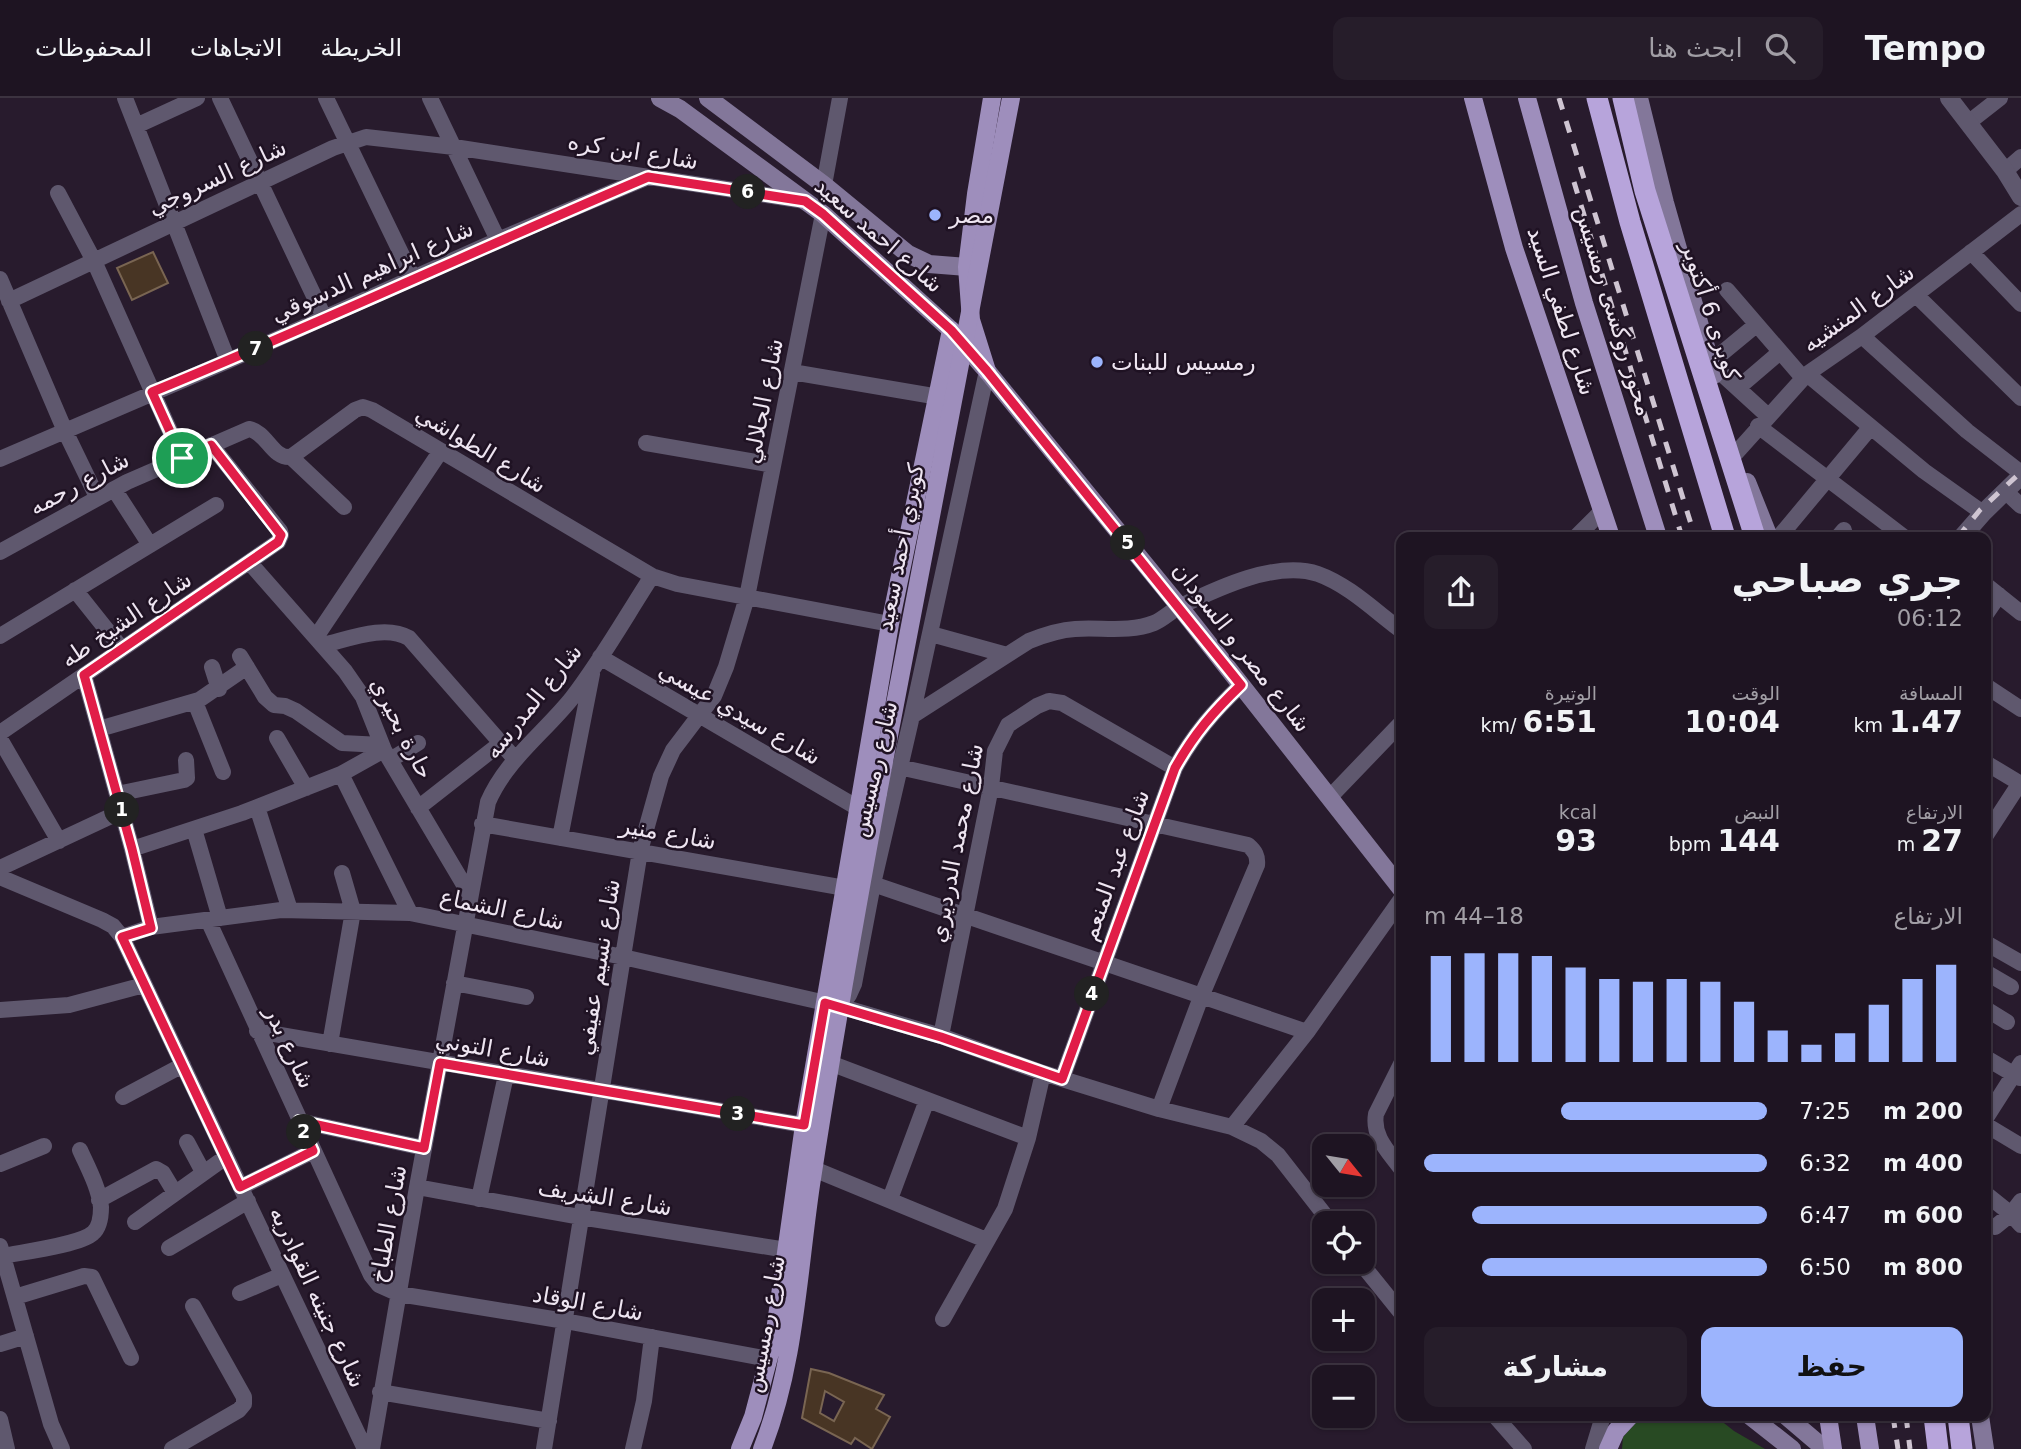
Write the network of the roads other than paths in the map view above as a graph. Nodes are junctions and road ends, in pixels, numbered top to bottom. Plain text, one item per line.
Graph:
1 (125, 98) edge
2 (220, 98) edge
3 (326, 98) edge
4 (430, 98) edge
5 (660, 98) edge
6 (666, 98) edge
7 (708, 98) edge
8 (840, 98) edge
9 (992, 98) edge
10 (1011, 98) edge
11 (1473, 98) edge
12 (1527, 98) edge
13 (1597, 98) edge
14 (1623, 98) edge
15 (1639, 98) edge
16 (1949, 98) edge
17 (2000, 98) edge
18 (189, 100) edge
19 (680, 110) junction
20 (1968, 123) junction
21 (136, 126) junction
22 (347, 142) junction
23 (454, 147) junction
24 (2021, 157) edge
25 (2005, 171) junction
26 (648, 177) junction
27 (260, 182) junction
28 (824, 185) junction
29 (58, 193) dead end
30 (2021, 197) edge
31 (805, 201) junction
32 (823, 214) junction
33 (2021, 214) edge
34 (174, 223) junction
35 (498, 240) junction
36 (1971, 252) junction
37 (94, 261) junction
38 (967, 267) junction
39 (413, 278) junction
40 (0, 279) edge
41 (1727, 290) dead end
42 (1916, 295) junction
43 (9, 301) junction
44 (2021, 304) edge
45 (324, 317) junction
46 (1756, 325) junction
47 (951, 330) junction
48 (1862, 336) junction
49 (1780, 352) junction
50 (228, 361) junction
51 (1710, 363) junction
52 (987, 371) junction
53 (792, 372) junction
54 (1805, 376) junction
55 (1738, 388) junction
56 (152, 392) junction
57 (939, 397) junction
58 (2021, 398) edge
59 (1763, 421) junction
60 (1870, 428) junction
61 (65, 431) junction
62 (646, 443) dead end
63 (211, 445) junction
64 (440, 452) junction
65 (1736, 453) junction
66 (291, 457) junction
67 (182, 458) junction
68 (0, 459) edge
69 (773, 465) junction
70 (2021, 474) edge
71 (1828, 480) junction
72 (114, 489) junction
73 (2005, 491) junction
74 (97, 497) junction
75 (216, 505) dead end
76 (2021, 506) edge
77 (344, 507) dead end
78 (1602, 510) junction
79 (1983, 513) junction
80 (1581, 532) edge
81 (1609, 532) edge
82 (1656, 532) edge
83 (1723, 532) edge
84 (1753, 532) edge
85 (1767, 532) edge
86 (1783, 532) edge
87 (1897, 532) edge
88 (1966, 532) edge
89 (150, 545) junction
90 (0, 552) edge
91 (250, 562) junction
92 (652, 576) junction
93 (1991, 588) edge
94 (75, 590) junction
95 (1999, 595) junction
96 (747, 597) junction
97 (1179, 606) junction
98 (1991, 607) edge
99 (2021, 613) edge
100 (890, 624) junction
101 (1396, 627) edge
102 (930, 634) junction
103 (0, 636) edge
104 (319, 641) junction
105 (122, 649) junction
106 (1007, 655) junction
107 (596, 662) junction
108 (212, 667) dead end
109 (84, 675) junction
110 (1241, 685) junction
111 (219, 688) junction
112 (1991, 689) edge
113 (195, 702) junction
114 (2021, 709) edge
115 (700, 716) junction
116 (912, 716) junction
117 (1396, 728) edge
118 (99, 729) junction
119 (0, 733) edge
120 (277, 738) dead end
121 (0, 740) edge
122 (418, 743) dead end
123 (501, 743) junction
124 (385, 752) junction
125 (514, 759) junction
126 (186, 760) dead end
127 (1991, 766) edge
128 (899, 767) junction
129 (1175, 768) junction
130 (223, 772) dead end
131 (341, 774) junction
132 (2020, 784) edge
133 (991, 787) junction
134 (306, 788) junction
135 (117, 794) junction
136 (1330, 797) junction
137 (257, 807) junction
138 (418, 808) junction
139 (858, 808) junction
140 (122, 811) junction
141 (482, 824) junction
142 (1153, 825) junction
143 (1991, 828) edge
144 (194, 829) junction
145 (560, 838) junction
146 (59, 841) junction
147 (132, 849) junction
148 (640, 851) junction
149 (0, 868) edge
150 (342, 873) dead end
151 (1396, 874) edge
152 (0, 877) edge
153 (873, 884) junction
154 (845, 888) junction
155 (470, 895) junction
156 (1396, 906) edge
157 (290, 910) junction
158 (353, 911) junction
159 (410, 913) junction
160 (965, 915) junction
161 (214, 919) junction
162 (466, 923) junction
163 (151, 928) junction
164 (122, 937) junction
165 (1993, 947) edge
166 (623, 957) junction
167 (1103, 963) junction
168 (2021, 963) edge
169 (1991, 976) edge
170 (454, 983) junction
171 (144, 985) junction
172 (2011, 987) dead end
173 (526, 997) dead end
174 (1201, 997) junction
175 (832, 1004) junction
176 (0, 1010) edge
177 (1991, 1012) edge
178 (2007, 1021) dead end
179 (257, 1031) junction
180 (1307, 1032) junction
181 (941, 1037) junction
182 (331, 1044) junction
183 (1991, 1060) edge
184 (440, 1063) junction
185 (830, 1063) junction
186 (183, 1066) junction
187 (2019, 1072) edge
188 (1043, 1073) junction
189 (1396, 1074) edge
190 (506, 1075) junction
191 (1062, 1079) junction
192 (602, 1091) junction
193 (123, 1097) dead end
194 (927, 1100) junction
195 (1159, 1109) junction
196 (1991, 1111) edge
197 (299, 1121) junction
198 (804, 1125) junction
199 (1232, 1127) junction
200 (1991, 1128) edge
201 (1028, 1139) junction
202 (187, 1142) dead end
203 (44, 1146) dead end
204 (2021, 1146) edge
205 (424, 1148) junction
206 (80, 1150) dead end
207 (313, 1151) junction
208 (226, 1157) junction
209 (1396, 1162) edge
210 (0, 1164) edge
211 (806, 1165) junction
212 (203, 1172) junction
213 (416, 1187) junction
214 (176, 1192) junction
215 (244, 1194) junction
216 (1991, 1197) edge
217 (479, 1199) junction
218 (890, 1199) junction
219 (99, 1200) junction
220 (1322, 1211) edge
221 (2018, 1213) edge
222 (580, 1217) junction
223 (135, 1222) dead end
224 (1996, 1227) dead end
225 (986, 1240) junction
226 (169, 1248) dead end
227 (787, 1250) junction
228 (1, 1251) edge
229 (1370, 1274) edge
230 (282, 1275) junction
231 (240, 1293) dead end
232 (399, 1294) junction
233 (15, 1297) junction
234 (193, 1306) dead end
235 (1396, 1307) edge
236 (943, 1318) dead end
237 (565, 1321) junction
238 (26, 1336) junction
239 (652, 1337) junction
240 (0, 1344) edge
241 (131, 1358) dead end
242 (769, 1359) junction
243 (380, 1392) junction
244 (0, 1419) edge
245 (549, 1421) junction
246 (1499, 1421) edge
247 (1603, 1421) edge
248 (1625, 1421) edge
249 (1757, 1421) edge
250 (1793, 1421) edge
251 (1828, 1421) edge
252 (1866, 1421) edge
253 (1935, 1421) edge
254 (1959, 1421) edge
255 (1981, 1421) edge
256 (1826, 1446) edge
257 (1988, 1446) edge
258 (55, 1447) edge
259 (1601, 1448) edge
260 (7, 1449) edge
261 (172, 1449) edge
262 (365, 1449) edge
263 (372, 1449) edge
264 (544, 1449) edge
265 (633, 1449) edge
266 (740, 1449) edge
267 (762, 1449) edge
268 (1524, 1449) edge
269 (1792, 1449) edge
270 (1870, 1449) edge
271 (1938, 1449) edge
272 (1962, 1449) edge

1 - 21 street
2 - 27 street
3 - 22 street
4 - 23 street
5 - 19 main road, شارع احمد سعيد
6 - 19 main road
7 - 28 main road, شارع احمد سعيد
8 - 28 street
9 - 38 main road, شارع رمسيس
10 - 175 main road, كوبري أحمد سعيد, bridge
11 - 78 main road, شارع لطفي السيد
12 - 82 main road, محور روكسى رمسيس
13 - 83 highway
14 - 84 highway, كوبرى 6 أكتوبر
15 - 51 main road
16 - 20 street
17 - 20 street
18 - 21 street
19 - 31 main road, شارع احمد سعيد
20 - 25 street
21 - 34 street
22 - 23 street, شارع السروجي
22 - 27 street, شارع السروجي
22 - 39 street
23 - 26 street, شارع ابن كره
23 - 35 street
24 - 25 street
25 - 30 street
26 - 31 street, شارع ابن كره
26 - 35 street, شارع ابراهيم الدسوقي
27 - 34 street, شارع السروجي
27 - 45 street
28 - 38 main road, شارع احمد سعيد
29 - 37 street
31 - 32 main road, شارع احمد سعيد
32 - 47 main road, شارع احمد سعيد
32 - 53 street, شارع الجلالي
33 - 36 street, شارع المنشيه
34 - 37 street, شارع السروجي
34 - 50 street
35 - 39 street, شارع ابراهيم الدسوقي
36 - 42 street, شارع المنشيه
36 - 44 street
37 - 43 street, شارع السروجي
37 - 56 street
38 - 52 main road, شارع رمسيس
39 - 45 street, شارع ابراهيم الدسوقي
40 - 43 street
41 - 46 street
42 - 48 street, شارع المنشيه
42 - 58 street
43 - 61 street
45 - 50 street, شارع ابراهيم الدسوقي
46 - 49 street
46 - 51 street
47 - 52 main road, شارع احمد سعيد
47 - 57 main road, شارع رمسيس
48 - 54 street, شارع المنشيه
48 - 70 street
49 - 54 street
49 - 55 street
50 - 56 street, شارع ابراهيم الدسوقي
51 - 55 street
51 - 65 main road
52 - 97 main road, شارع مصر و السودان
52 - 102 street, شارع رمسيس
53 - 57 street
53 - 69 street, شارع الجلالي
54 - 59 street, شارع المنشيه
54 - 60 street
55 - 59 street
56 - 61 street, شارع ابراهيم الدسوقي
56 - 67 street
57 - 100 main road, شارع رمسيس
59 - 65 street, شارع المنشيه
59 - 71 street
60 - 71 street
60 - 79 street
61 - 68 street, شارع ابراهيم الدسوقي
61 - 74 street
62 - 69 street
63 - 66 street, شارع رحمه
63 - 67 street, شارع رحمه
63 - 91 street, شارع الشيخ طه
64 - 66 street, شارع الطواشي
64 - 92 street, شارع الطواشي
64 - 104 street
65 - 85 main road
66 - 77 street
67 - 72 street, شارع رحمه
69 - 96 street, شارع الجلالي
70 - 73 street
71 - 86 street
71 - 87 street
72 - 74 street, شارع رحمه
72 - 89 street
73 - 76 street
73 - 79 street
74 - 90 street, شارع رحمه
75 - 89 street
78 - 80 street
78 - 81 main road, شارع لطفي السيد
79 - 88 street
89 - 94 street
91 - 104 street, حارة بحيري
91 - 105 street, شارع الشيخ طه
92 - 96 street, شارع الطواشي
92 - 107 street, شارع المدرسه
93 - 95 street
94 - 103 street
94 - 105 street
95 - 98 street
95 - 99 street
96 - 100 street, شارع الطواشي
96 - 115 street, شارع نسيم عفيفي
97 - 101 street
97 - 106 street
97 - 110 main road, شارع مصر و السودان
100 - 139 main road, شارع رمسيس
102 - 106 street
102 - 116 street, شارع رمسيس
104 - 123 street
104 - 124 street, حارة بحيري
105 - 109 street, شارع الشيخ طه
106 - 116 street
107 - 115 street, شارع سيدي عيسي
107 - 125 street, شارع المدرسه
107 - 145 street
108 - 111 street
109 - 118 street
109 - 119 street, شارع الشيخ طه
110 - 129 street, شارع عبد المنعم
110 - 136 main road, شارع مصر و السودان
111 - 113 street
111 - 124 street
112 - 114 street
113 - 118 street
113 - 130 street
115 - 139 street, شارع سيدي عيسي
115 - 148 street, شارع نسيم عفيفي
116 - 128 street, شارع رمسيس
117 - 136 street
118 - 135 street
120 - 134 street
121 - 146 street
122 - 124 street
123 - 125 street
123 - 138 street
124 - 131 street
124 - 138 street, حارة بحيري
125 - 141 street, شارع المدرسه
126 - 135 street
127 - 132 street
128 - 133 street
128 - 153 street, شارع رمسيس
129 - 133 street, شارع محمد الدرديري
129 - 142 street, شارع عبد المنعم
131 - 134 street
131 - 159 street
132 - 143 street
133 - 142 street
133 - 160 street, شارع محمد الدرديري
134 - 137 street
135 - 140 street
136 - 151 main road, شارع مصر و السودان
137 - 144 street
137 - 157 street
138 - 155 street, حارة بحيري
139 - 154 main road, شارع رمسيس
140 - 146 street
140 - 147 street
141 - 145 street, شارع منير
141 - 155 street, شارع المدرسه
142 - 167 street, شارع عبد المنعم
142 - 174 street
144 - 147 street
144 - 161 street, شارع بدر
145 - 148 street, شارع منير
146 - 149 street
147 - 163 street
148 - 154 street, شارع منير
148 - 166 street, شارع نسيم عفيفي
150 - 158 street
152 - 164 street
153 - 160 street
153 - 175 street, شارع رمسيس
154 - 175 main road, شارع رمسيس
155 - 162 street, شارع الطباخ
156 - 180 street
157 - 158 street, شارع الشماع
157 - 161 street, شارع الشماع
158 - 159 street, شارع الشماع
158 - 182 street
159 - 162 street, شارع الشماع
160 - 167 street
160 - 181 street, شارع محمد الدرديري
161 - 163 street, شارع الشماع
161 - 179 street, شارع بدر
162 - 166 street, شارع الشماع
162 - 170 street, شارع الطباخ
163 - 164 street, شارع الشماع
164 - 171 street, شارع جنينه القوادريه
165 - 168 street
166 - 175 street, شارع الشماع
166 - 192 street, شارع نسيم عفيفي
167 - 174 street
167 - 191 street, شارع عبد المنعم
169 - 172 street
170 - 173 street
170 - 184 street, شارع الطباخ
171 - 176 street
171 - 186 street, شارع جنينه القوادريه
174 - 180 street
174 - 195 street
175 - 181 street, شارع الشماع
175 - 185 main road, شارع رمسيس
175 - 198 main road, شارع رمسيس
177 - 178 street
179 - 182 street, شارع التوني
179 - 197 street, شارع بدر
180 - 199 street
181 - 188 street, شارع الشماع
182 - 184 street, شارع التوني
183 - 187 street
184 - 190 street, شارع التوني
184 - 205 street, شارع الطباخ
185 - 194 street
185 - 211 main road, شارع رمسيس
186 - 193 street
186 - 208 street, شارع جنينه القوادريه
187 - 196 street
188 - 191 street, شارع الشماع
188 - 201 street
189 - 209 street
190 - 192 street, شارع التوني
190 - 217 street
191 - 195 street, شارع الشماع
192 - 198 street, شارع التوني
192 - 222 street, شارع نسيم عفيفي
194 - 201 street
194 - 218 street
195 - 199 street, شارع الشماع
197 - 205 street
197 - 207 street, شارع بدر
198 - 211 main road, شارع رمسيس
199 - 220 street, شارع الشماع
200 - 204 street
201 - 225 street
202 - 212 street
203 - 210 street
205 - 213 street, شارع الطباخ
206 - 219 street
207 - 215 street
207 - 232 street, شارع بدر
208 - 212 street
208 - 215 street, شارع جنينه القوادريه
211 - 218 street
211 - 227 main road, شارع رمسيس
211 - 267 main road, شارع رمسيس
212 - 214 street
213 - 217 street, شارع الشريف
213 - 232 street, شارع الطباخ
214 - 219 street
214 - 223 street
215 - 226 street
215 - 230 street, شارع جنينه القوادريه
216 - 221 street
217 - 222 street, شارع الشريف
218 - 225 street
219 - 228 street
221 - 224 street
222 - 227 street, شارع الشريف
222 - 237 street, شارع نسيم عفيفي
225 - 236 street
227 - 242 main road, شارع رمسيس
228 - 233 street
229 - 235 street
230 - 231 street
230 - 262 street, شارع جنينه القوادريه
232 - 237 street, شارع الوقاد
232 - 243 street, شارع الطباخ
233 - 238 street
233 - 241 street
234 - 261 street
237 - 239 street, شارع الوقاد
237 - 245 street, شارع نسيم عفيفي
238 - 240 street
238 - 258 street
239 - 242 street, شارع الوقاد
239 - 265 street
242 - 266 main road, شارع رمسيس
243 - 245 street
243 - 263 street, شارع الطباخ
244 - 260 street
245 - 264 street, شارع نسيم عفيفي
246 - 268 street
247 - 259 street
248 - 259 main road
249 - 269 main road
250 - 256 main road
251 - 256 main road
252 - 270 main road
253 - 271 highway
254 - 272 highway
255 - 257 main road

